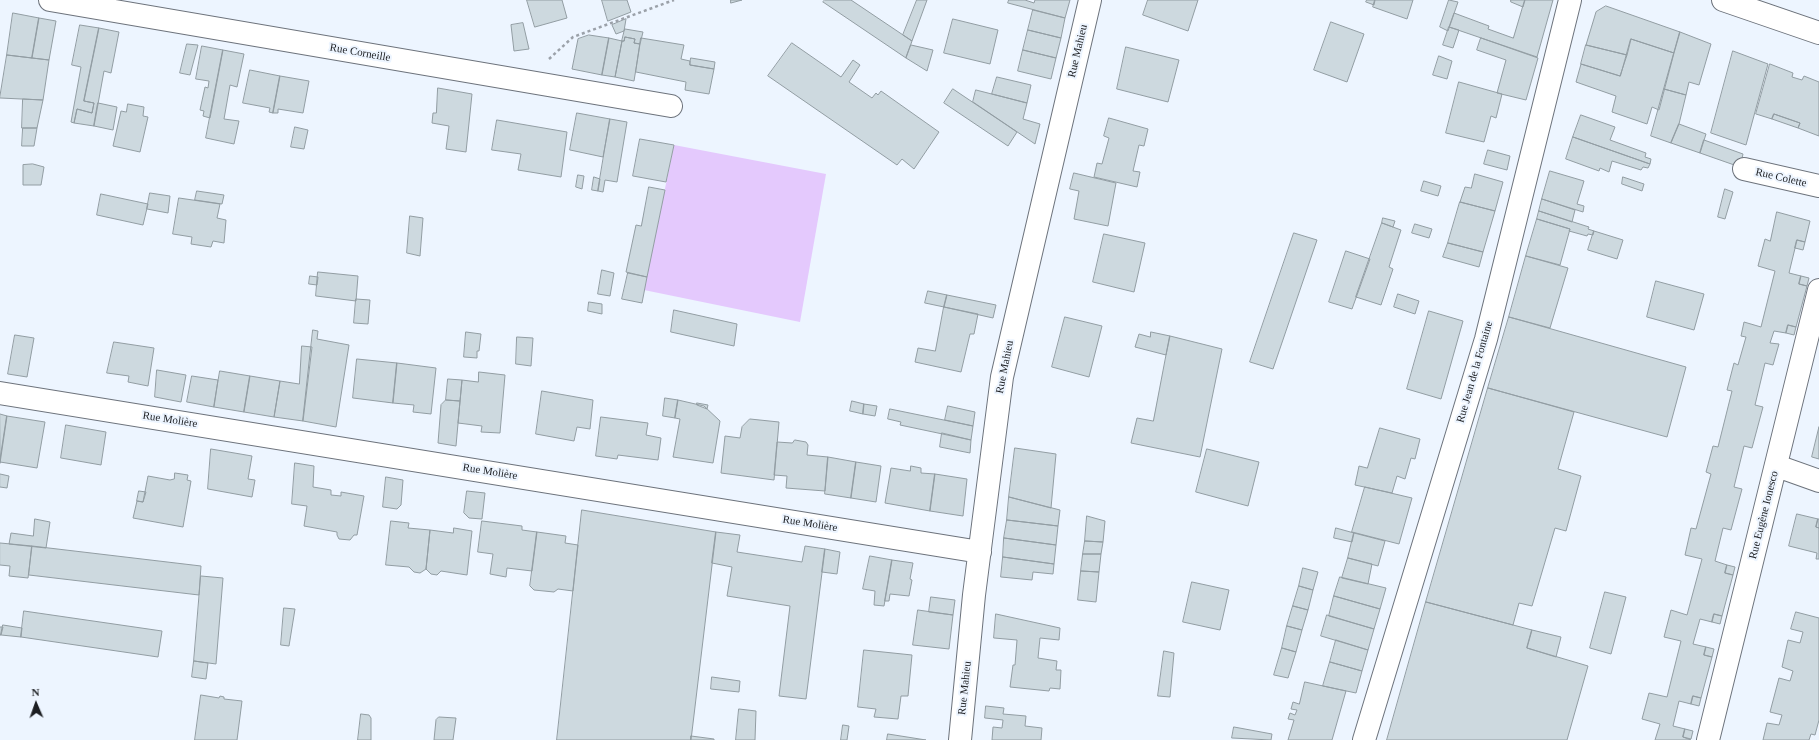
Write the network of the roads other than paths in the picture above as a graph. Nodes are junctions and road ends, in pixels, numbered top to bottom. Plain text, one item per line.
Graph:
1 (50, 0) edge
2 (1090, 0) edge
3 (1570, 0) edge
4 (1723, 0) edge
5 (1819, 33) edge
6 (671, 106) dead end
7 (1744, 169) dead end
8 (1819, 186) edge
9 (1819, 290) edge
10 (0, 392) edge
11 (1777, 466) junction
12 (1819, 481) edge
13 (980, 552) junction
14 (960, 740) edge
15 (1364, 740) edge
16 (1708, 740) edge

1 - 6 street, Rue Corneille
2 - 13 street, Rue Mahieu
3 - 15 street, Rue Jean de la Fontaine
4 - 5 street
7 - 8 street, Rue Colette
9 - 11 street, Rue Eugène Ionesco
10 - 13 street, Rue Molière
11 - 12 street
11 - 16 street, Rue Eugène Ionesco
13 - 14 street, Rue Mahieu

